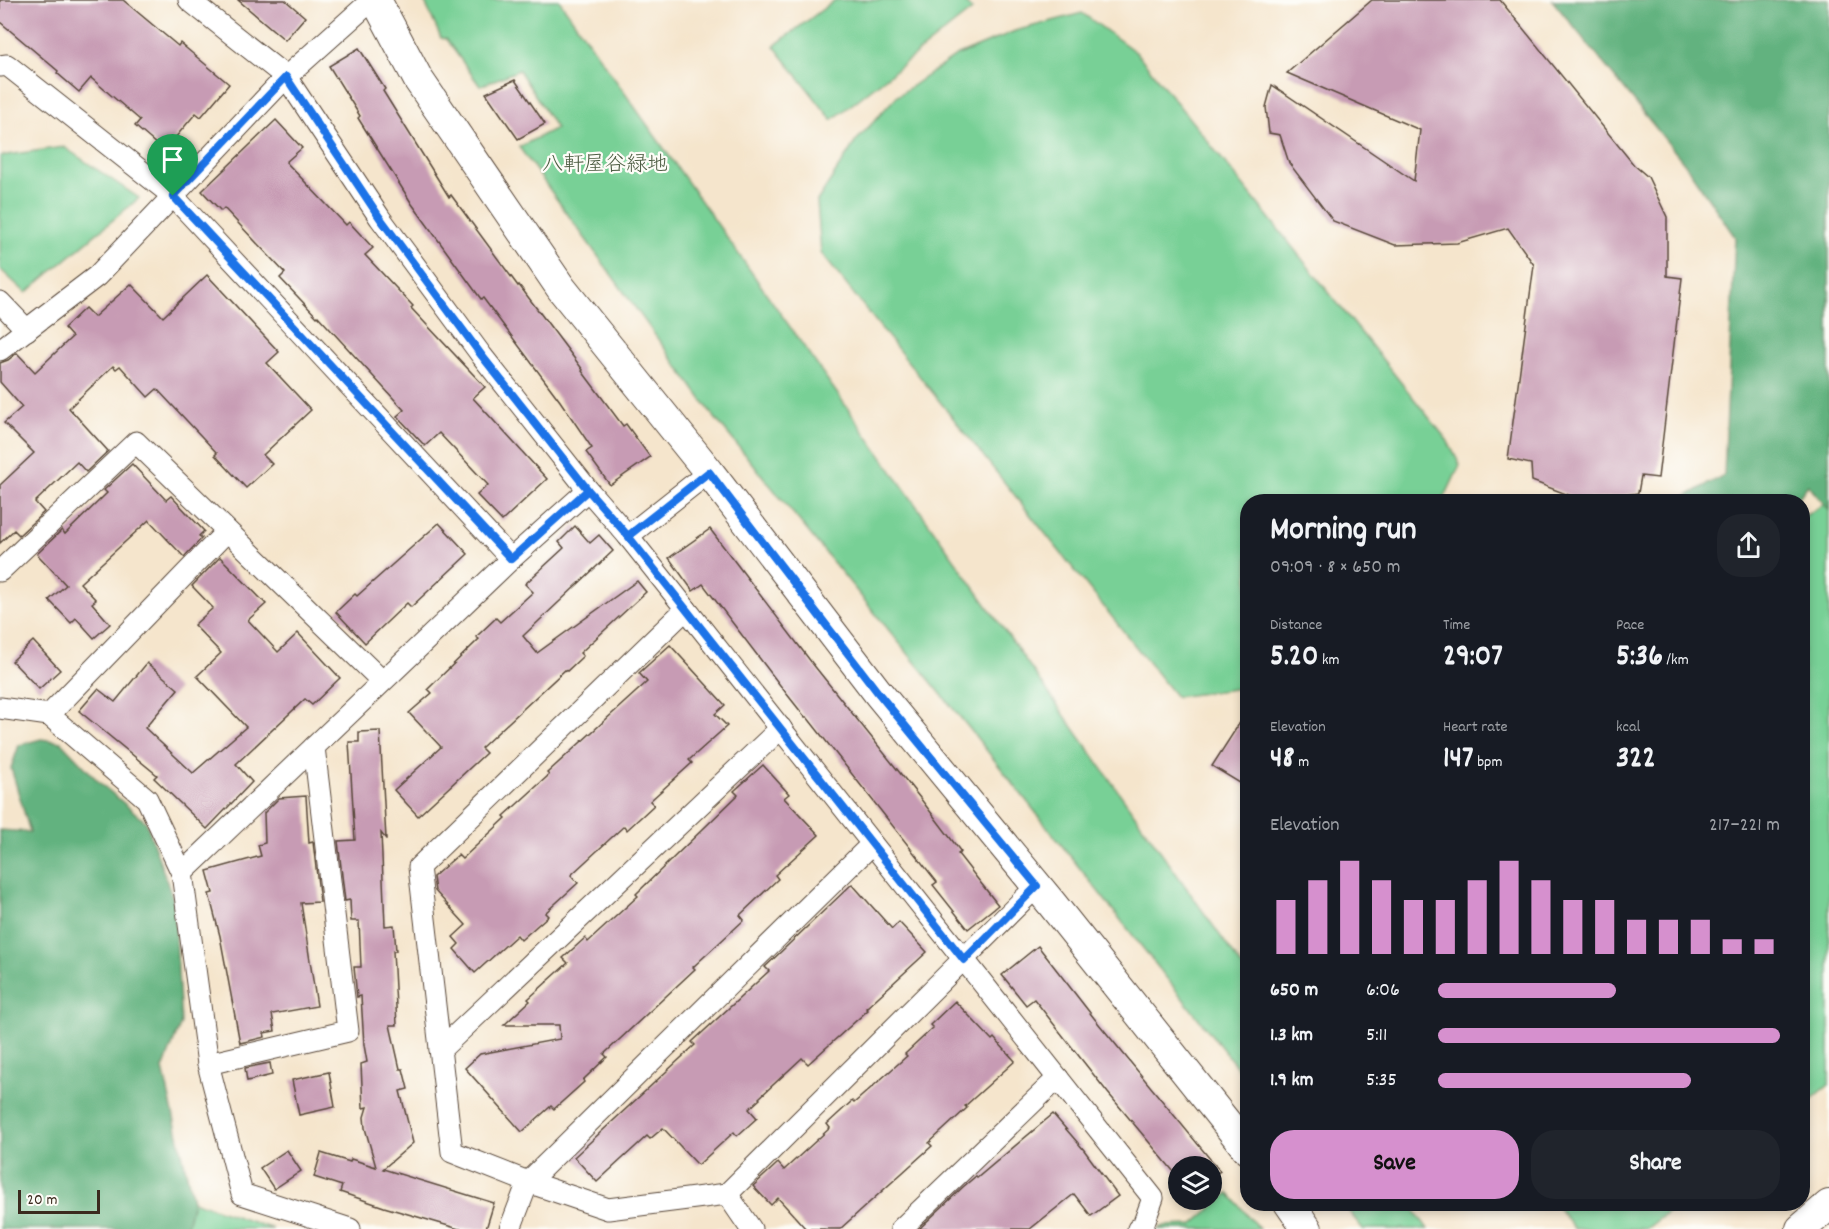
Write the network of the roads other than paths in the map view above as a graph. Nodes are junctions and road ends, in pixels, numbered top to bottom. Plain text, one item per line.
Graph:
1 (189, 0) edge
2 (374, 0) edge
3 (0, 66) edge
4 (286, 77) junction
5 (173, 196) junction
6 (0, 303) edge
7 (27, 330) junction
8 (0, 350) edge
9 (709, 472) junction
10 (588, 490) junction
11 (227, 531) junction
12 (628, 536) junction
13 (511, 559) junction
14 (0, 572) edge
15 (686, 609) junction
16 (382, 681) junction
17 (0, 708) edge
18 (49, 715) junction
19 (781, 728) junction
20 (314, 747) junction
21 (872, 844) junction
22 (182, 873) junction
23 (1037, 886) junction
24 (964, 960) junction
25 (440, 1050) junction
26 (208, 1064) junction
27 (1058, 1078) junction
28 (1240, 1140) edge
29 (528, 1182) junction
30 (728, 1194) junction
31 (1829, 1205) edge
32 (1295, 1211) edge
33 (350, 1229) edge
34 (510, 1229) edge
35 (751, 1229) edge
36 (901, 1229) edge
37 (1138, 1229) edge
38 (1307, 1229) edge
39 (1801, 1229) edge

1 - 4 street
2 - 4 street
2 - 9 street
3 - 5 street
4 - 5 street
4 - 10 street
5 - 7 street
5 - 13 street
6 - 7 street
7 - 8 street
9 - 12 street
9 - 23 street
10 - 12 street
10 - 13 street
11 - 14 street
11 - 16 street
11 - 18 street
12 - 15 street
13 - 16 street
15 - 19 street
15 - 25 street
16 - 20 street
17 - 18 street
18 - 22 street
19 - 21 street
19 - 25 street
20 - 22 street
20 - 26 street
21 - 24 street
21 - 29 street
22 - 26 street
23 - 24 street
23 - 28 street
24 - 27 street
24 - 30 street
25 - 29 street
26 - 33 street
27 - 36 street
27 - 37 street
29 - 30 street
29 - 34 street
30 - 35 street
31 - 39 street
32 - 38 street

